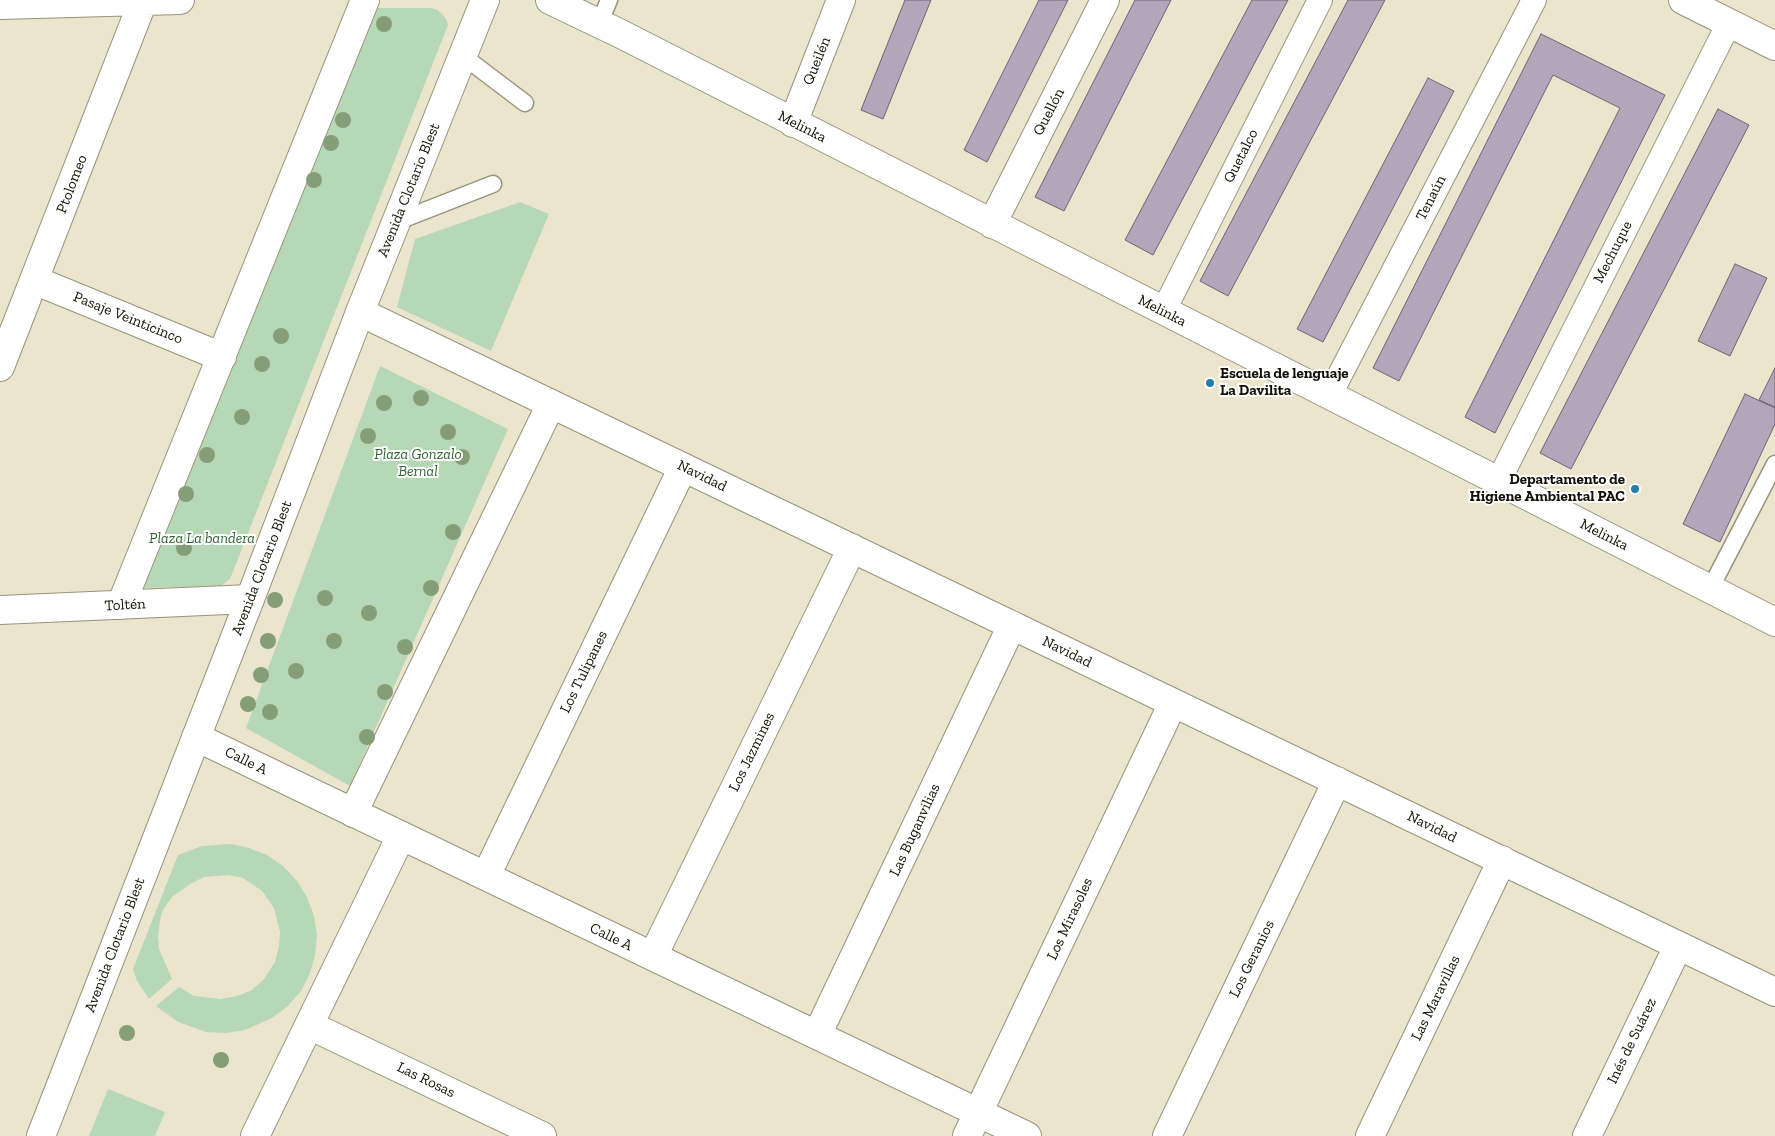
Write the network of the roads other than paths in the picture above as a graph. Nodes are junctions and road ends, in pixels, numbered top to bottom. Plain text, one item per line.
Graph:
1 (180, 0) edge
2 (365, 0) edge
3 (485, 0) edge
4 (550, 0) edge
5 (842, 0) edge
6 (1105, 0) edge
7 (1320, 0) edge
8 (1534, 0) edge
9 (1683, 0) edge
10 (143, 1) edge
11 (43, 2) edge
12 (0, 5) edge
13 (604, 12) edge
14 (1729, 23) junction
15 (1775, 46) edge
16 (463, 56) junction
17 (525, 103) dead end
18 (793, 123) junction
19 (493, 184) dead end
20 (396, 222) junction
21 (992, 224) junction
22 (34, 280) junction
23 (360, 312) junction
24 (1163, 312) junction
25 (2, 355) edge
26 (222, 356) junction
27 (1329, 396) junction
28 (551, 404) junction
29 (1775, 464) edge
30 (683, 467) junction
31 (1498, 482) junction
32 (852, 548) junction
33 (1710, 589) junction
34 (250, 599) junction
35 (121, 605) junction
36 (0, 610) edge
37 (1775, 622) edge
38 (1012, 625) junction
39 (1173, 702) junction
40 (196, 737) junction
41 (1336, 781) junction
42 (353, 813) junction
43 (401, 836) junction
44 (1502, 860) junction
45 (486, 876) junction
46 (1678, 946) junction
47 (653, 956) junction
48 (1775, 992) edge
49 (309, 1024) junction
50 (817, 1035) junction
51 (972, 1124) edge
52 (41, 1136) edge
53 (255, 1136) edge
54 (542, 1136) edge
55 (1027, 1136) edge
56 (1167, 1136) edge
57 (1370, 1136) edge
58 (1587, 1136) edge

1 - 10 street
2 - 26 street
3 - 16 street, Avenida Clotario Blest
4 - 13 street, Melinka
5 - 18 street, Queilén
6 - 21 street, Quellón
7 - 24 street, Quetalco
8 - 27 street, Tenaún
9 - 14 street
10 - 11 street
10 - 22 street, Ptolomeo
11 - 12 street
13 - 18 street, Melinka
14 - 15 street
14 - 31 street, Mechuque
16 - 17 lane
16 - 20 street, Avenida Clotario Blest
18 - 21 street, Melinka
19 - 20 lane
20 - 23 street, Avenida Clotario Blest
21 - 24 street, Melinka
22 - 25 street, Ptolomeo
22 - 26 street, Pasaje Veinticinco
23 - 28 street, Navidad
23 - 34 street, Avenida Clotario Blest
24 - 27 street, Melinka
26 - 35 street
27 - 31 street, Melinka
28 - 30 street, Navidad
28 - 42 street
29 - 33 lane
30 - 32 street, Navidad
30 - 45 street, Los Tulipanes
31 - 33 street, Melinka
32 - 38 street, Navidad
32 - 47 street, Los Jazmines
33 - 37 street, Melinka
34 - 35 street, Toltén
34 - 40 street, Avenida Clotario Blest
35 - 36 street, Toltén
38 - 39 street, Navidad
38 - 50 street, Las Buganvilias
39 - 41 street, Navidad
39 - 51 street, Los Mirasoles
40 - 42 street, Calle A
40 - 52 street, Avenida Clotario Blest
41 - 44 street, Navidad
41 - 56 street, Los Geranios
42 - 43 street, Calle A
43 - 45 street, Calle A
43 - 49 street
44 - 46 street, Navidad
44 - 57 street, Las Maravillas
45 - 47 street, Calle A
46 - 48 street, Navidad
46 - 58 street, Inés de Suárez
47 - 50 street, Calle A
49 - 53 street
49 - 54 street, Las Rosas
50 - 51 street, Calle A
51 - 55 street, Calle A

